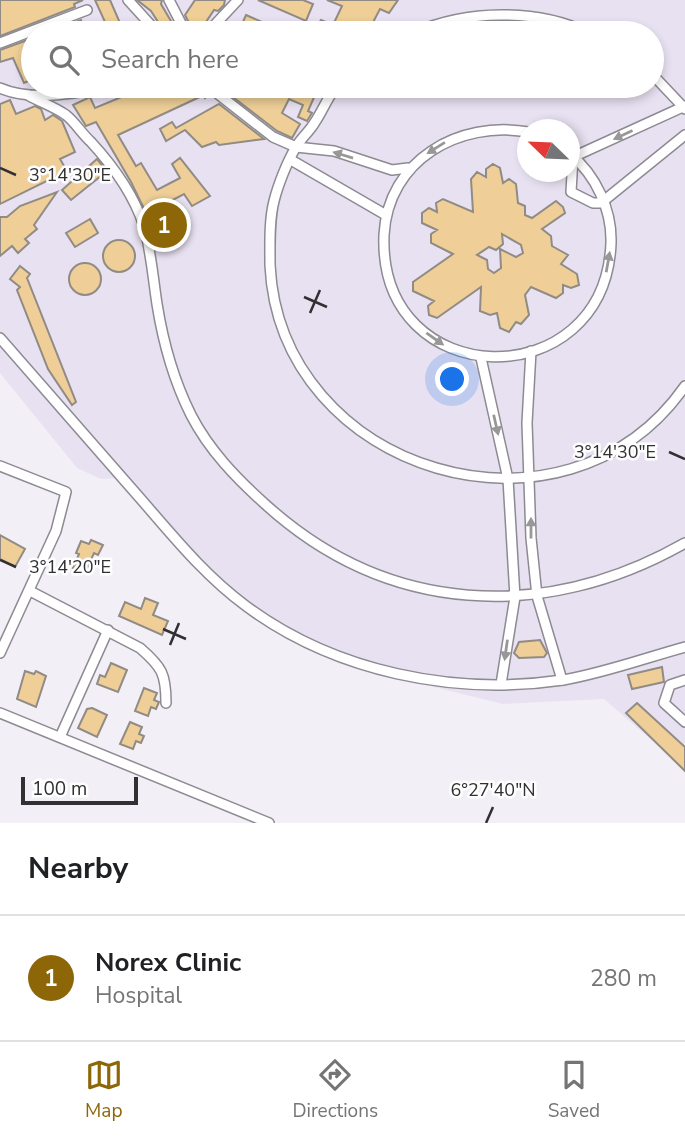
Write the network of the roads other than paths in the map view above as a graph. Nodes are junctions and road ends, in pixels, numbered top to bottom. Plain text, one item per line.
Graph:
1 (128, 0) edge
2 (169, 0) edge
3 (238, 0) edge
4 (86, 10) dead end
5 (57, 21) edge
6 (147, 21) edge
7 (180, 21) edge
8 (218, 21) edge
9 (450, 21) edge
10 (546, 21) edge
11 (21, 35) edge
12 (0, 43) edge
13 (664, 86) edge
14 (0, 88) edge
15 (10, 93) junction
16 (21, 94) edge
17 (0, 98) edge
18 (35, 98) edge
19 (223, 98) edge
20 (330, 98) edge
21 (684, 107) edge
22 (517, 130) edge
23 (685, 135) edge
24 (296, 147) junction
25 (580, 151) edge
26 (291, 160) junction
27 (580, 165) edge
28 (408, 168) junction
29 (571, 182) edge
30 (604, 201) junction
31 (386, 215) junction
32 (0, 338) edge
33 (531, 351) junction
34 (481, 358) junction
35 (685, 386) edge
36 (0, 466) edge
37 (531, 475) junction
38 (509, 479) junction
39 (685, 543) edge
40 (30, 591) junction
41 (537, 596) junction
42 (515, 597) junction
43 (107, 630) junction
44 (685, 647) edge
45 (0, 653) edge
46 (562, 680) junction
47 (685, 680) edge
48 (502, 684) junction
49 (166, 703) dead end
50 (0, 713) edge
51 (685, 722) edge
52 (60, 737) junction
53 (269, 823) edge

1 - 6 street
2 - 7 street
3 - 8 street
4 - 5 street
9 - 10 street
11 - 12 street
13 - 21 street
14 - 15 street
15 - 16 street
15 - 17 street
18 - 42 street
19 - 24 street
20 - 24 street
21 -> 25 street
22 -> 28 street
23 - 30 street
24 - 26 street
28 -> 24 street
26 - 31 street
26 - 38 street
27 - 30 street
28 - 31 street
29 - 30 street
33 -> 30 street
31 -> 34 street
32 - 48 street
33 - 34 street
33 - 37 street
34 -> 38 street
35 - 37 street
36 - 40 street
37 - 38 street
41 -> 37 street
38 - 42 street
39 - 41 street
40 - 43 street
40 - 45 street
41 - 42 street
41 - 46 street
42 -> 48 street
43 - 49 street
43 - 52 street
44 - 46 street
46 - 48 street
47 - 51 street
50 - 52 street
52 - 53 street

